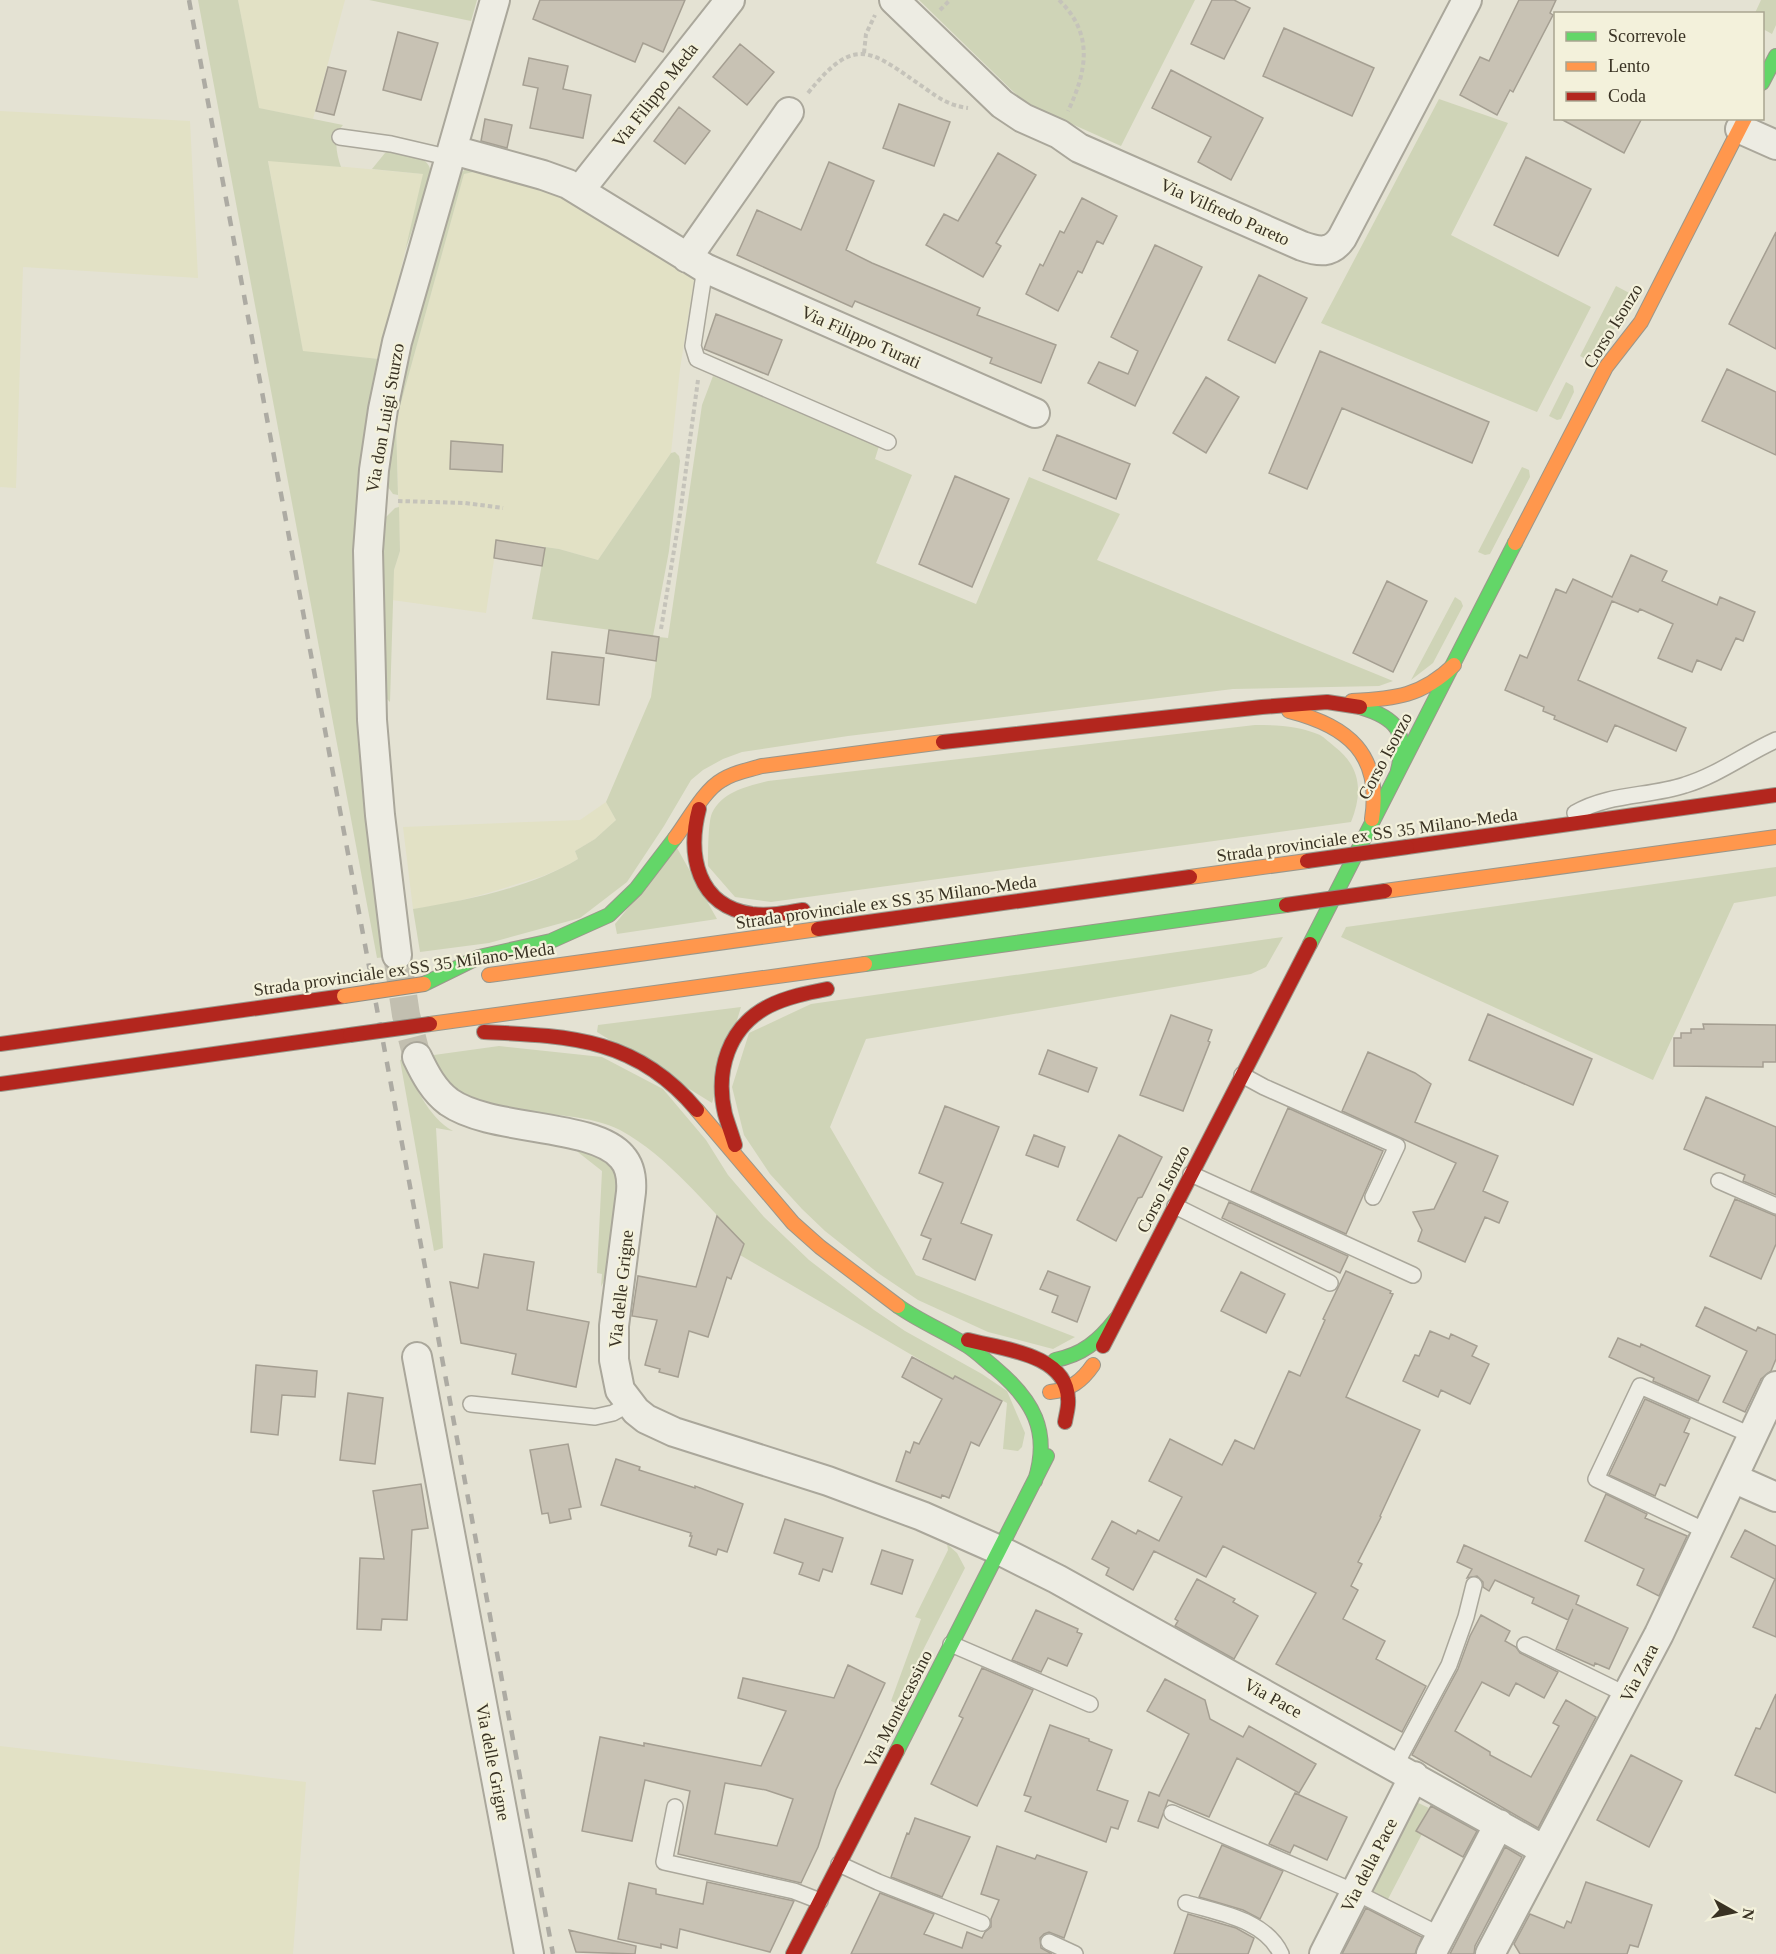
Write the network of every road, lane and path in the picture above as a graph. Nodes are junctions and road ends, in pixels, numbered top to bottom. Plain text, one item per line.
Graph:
1 (495, 0) edge
2 (730, 0) edge
3 (1059, 0) edge
4 (1467, 0) edge
5 (885, 6) edge
6 (864, 53) junction
7 (1776, 56) edge
8 (1764, 79) edge
9 (991, 95) junction
10 (796, 105) joint
11 (1743, 124) edge
12 (1059, 134) junction
13 (340, 137) dead end
14 (1776, 145) edge
15 (452, 154) junction
16 (580, 190) junction
17 (696, 263) junction
18 (700, 361) junction
19 (1035, 413) dead end
20 (888, 442) dead end
21 (370, 501) junction
22 (503, 507) dead end
23 (661, 629) dead end
24 (1454, 665) junction
25 (1337, 702) junction
26 (1249, 707) junction
27 (1418, 734) junction
28 (1348, 737) junction
29 (1776, 741) edge
30 (1404, 744) junction
31 (1398, 770) junction
32 (709, 791) junction
33 (1776, 795) edge
34 (1372, 819) junction
35 (1546, 828) junction
36 (1776, 837) edge
37 (890, 904) dead end
38 (816, 909) dead end
39 (942, 912) junction
40 (950, 951) junction
41 (397, 955) tunnel mouth
42 (898, 972) dead end
43 (424, 984) junction
44 (846, 986) dead end
45 (430, 1024) junction
46 (0, 1044) edge
47 (417, 1058) tunnel mouth
48 (1242, 1075) junction
49 (0, 1084) edge
50 (1191, 1174) junction
51 (753, 1178) junction
52 (1719, 1181) dead end
53 (1373, 1197) dead end
54 (1175, 1206) junction
55 (1776, 1206) edge
56 (1413, 1275) dead end
57 (1330, 1283) dead end
58 (1116, 1319) junction
59 (938, 1328) junction
60 (417, 1357) dead end
61 (1038, 1359) junction
62 (1093, 1365) junction
63 (997, 1369) junction
64 (1776, 1386) edge
65 (1069, 1389) junction
66 (471, 1404) dead end
67 (629, 1404) junction
68 (1060, 1432) junction
69 (1753, 1436) junction
70 (1733, 1478) junction
71 (1035, 1481) junction
72 (1776, 1497) edge
73 (1708, 1532) junction
74 (999, 1550) junction
75 (1474, 1585) dead end
76 (951, 1644) junction
77 (1525, 1646) dead end
78 (1627, 1695) junction
79 (1090, 1704) dead end
80 (1404, 1771) junction
81 (675, 1807) dead end
82 (1172, 1813) dead end
83 (1498, 1824) junction
84 (1544, 1850) junction
85 (839, 1864) junction
86 (1355, 1892) junction
87 (820, 1902) junction
88 (1186, 1902) dead end
89 (982, 1923) dead end
90 (1048, 1942) dead end
91 (1436, 1945) edge
92 (529, 1954) edge
93 (793, 1954) edge
94 (1075, 1954) edge
95 (1281, 1954) edge
96 (1324, 1954) edge
97 (1490, 1954) edge

1 - 15 street, Via don Luigi Sturzo
2 - 16 street, Via Filippo Meda
3 - 12 path
4 - 12 street, Via Vilfredo Pareto
5 - 6 path
5 - 9 street, Via Vilfredo Pareto
6 - 9 path
6 - 10 path
7 - 8 main road
9 - 12 street, Via Vilfredo Pareto
10 - 17 street
11 - 14 street
11 - 24 main road, Corso Isonzo
13 - 15 lane
15 - 16 street, Via Filippo Turati
15 - 21 street, Via don Luigi Sturzo
16 - 17 street, Via Filippo Turati
17 - 18 lane
17 - 19 street, Via Filippo Turati
18 - 20 lane
18 - 23 path
21 - 22 path
21 - 41 street, Via don Luigi Sturzo
24 - 25 main road
24 - 27 main road, Corso Isonzo
25 - 26 main road
25 - 30 main road
26 - 28 main road
26 - 32 main road
27 - 30 main road
27 - 31 main road, Corso Isonzo
28 - 30 main road
28 - 34 main road
29 - 35 lane
30 - 31 main road
31 - 34 main road, Corso Isonzo
32 - 38 main road
32 - 43 main road
33 - 35 main road, Strada provinciale ex SS 35 Milano-Meda
34 - 48 main road, Corso Isonzo
35 - 39 main road, Strada provinciale ex SS 35 Milano-Meda, bridge
36 - 40 main road, bridge
37 - 39 main road
39 - 43 main road, Strada provinciale ex SS 35 Milano-Meda
40 - 42 main road
40 - 45 main road
43 - 46 main road, Strada provinciale ex SS 35 Milano-Meda, bridge
44 - 51 main road
45 - 49 main road, bridge
45 - 51 main road
47 - 67 street, Via delle Grigne
48 - 50 main road, Corso Isonzo
48 - 53 lane
50 - 54 main road, Corso Isonzo
50 - 56 lane
51 - 59 main road
52 - 55 lane
54 - 57 lane
54 - 58 main road, Corso Isonzo
58 - 61 main road
58 - 62 main road, Corso Isonzo
59 - 61 main road
59 - 63 main road
60 - 92 street, Via delle Grigne
61 - 65 main road
62 - 65 main road
62 - 68 main road, Corso Isonzo
63 - 65 main road
63 - 71 main road
64 - 69 street, Via Zara
65 - 68 main road
66 - 67 lane
67 - 74 street, Via delle Grigne
68 - 71 main road, Corso Isonzo
69 - 70 street, Via Zara
69 - 73 lane
70 - 72 street
70 - 73 street, Via Zara
71 - 74 main road, Via Montecassino
73 - 78 street, Via Zara
74 - 76 main road, Via Montecassino
74 - 80 street, Via Pace
75 - 80 lane
76 - 79 lane
76 - 85 main road, Via Montecassino
77 - 78 lane
78 - 84 street, Via Zara
80 - 83 street, Via Pace
80 - 86 street, Via della Pace
81 - 87 lane
82 - 86 lane
83 - 84 street, Via Pace
83 - 91 street
84 - 97 street, Via Zara
85 - 87 main road, Via Montecassino
85 - 89 lane
86 - 91 lane
86 - 96 street, Via della Pace
87 - 93 main road, Via Montecassino
88 - 95 lane
90 - 94 lane

